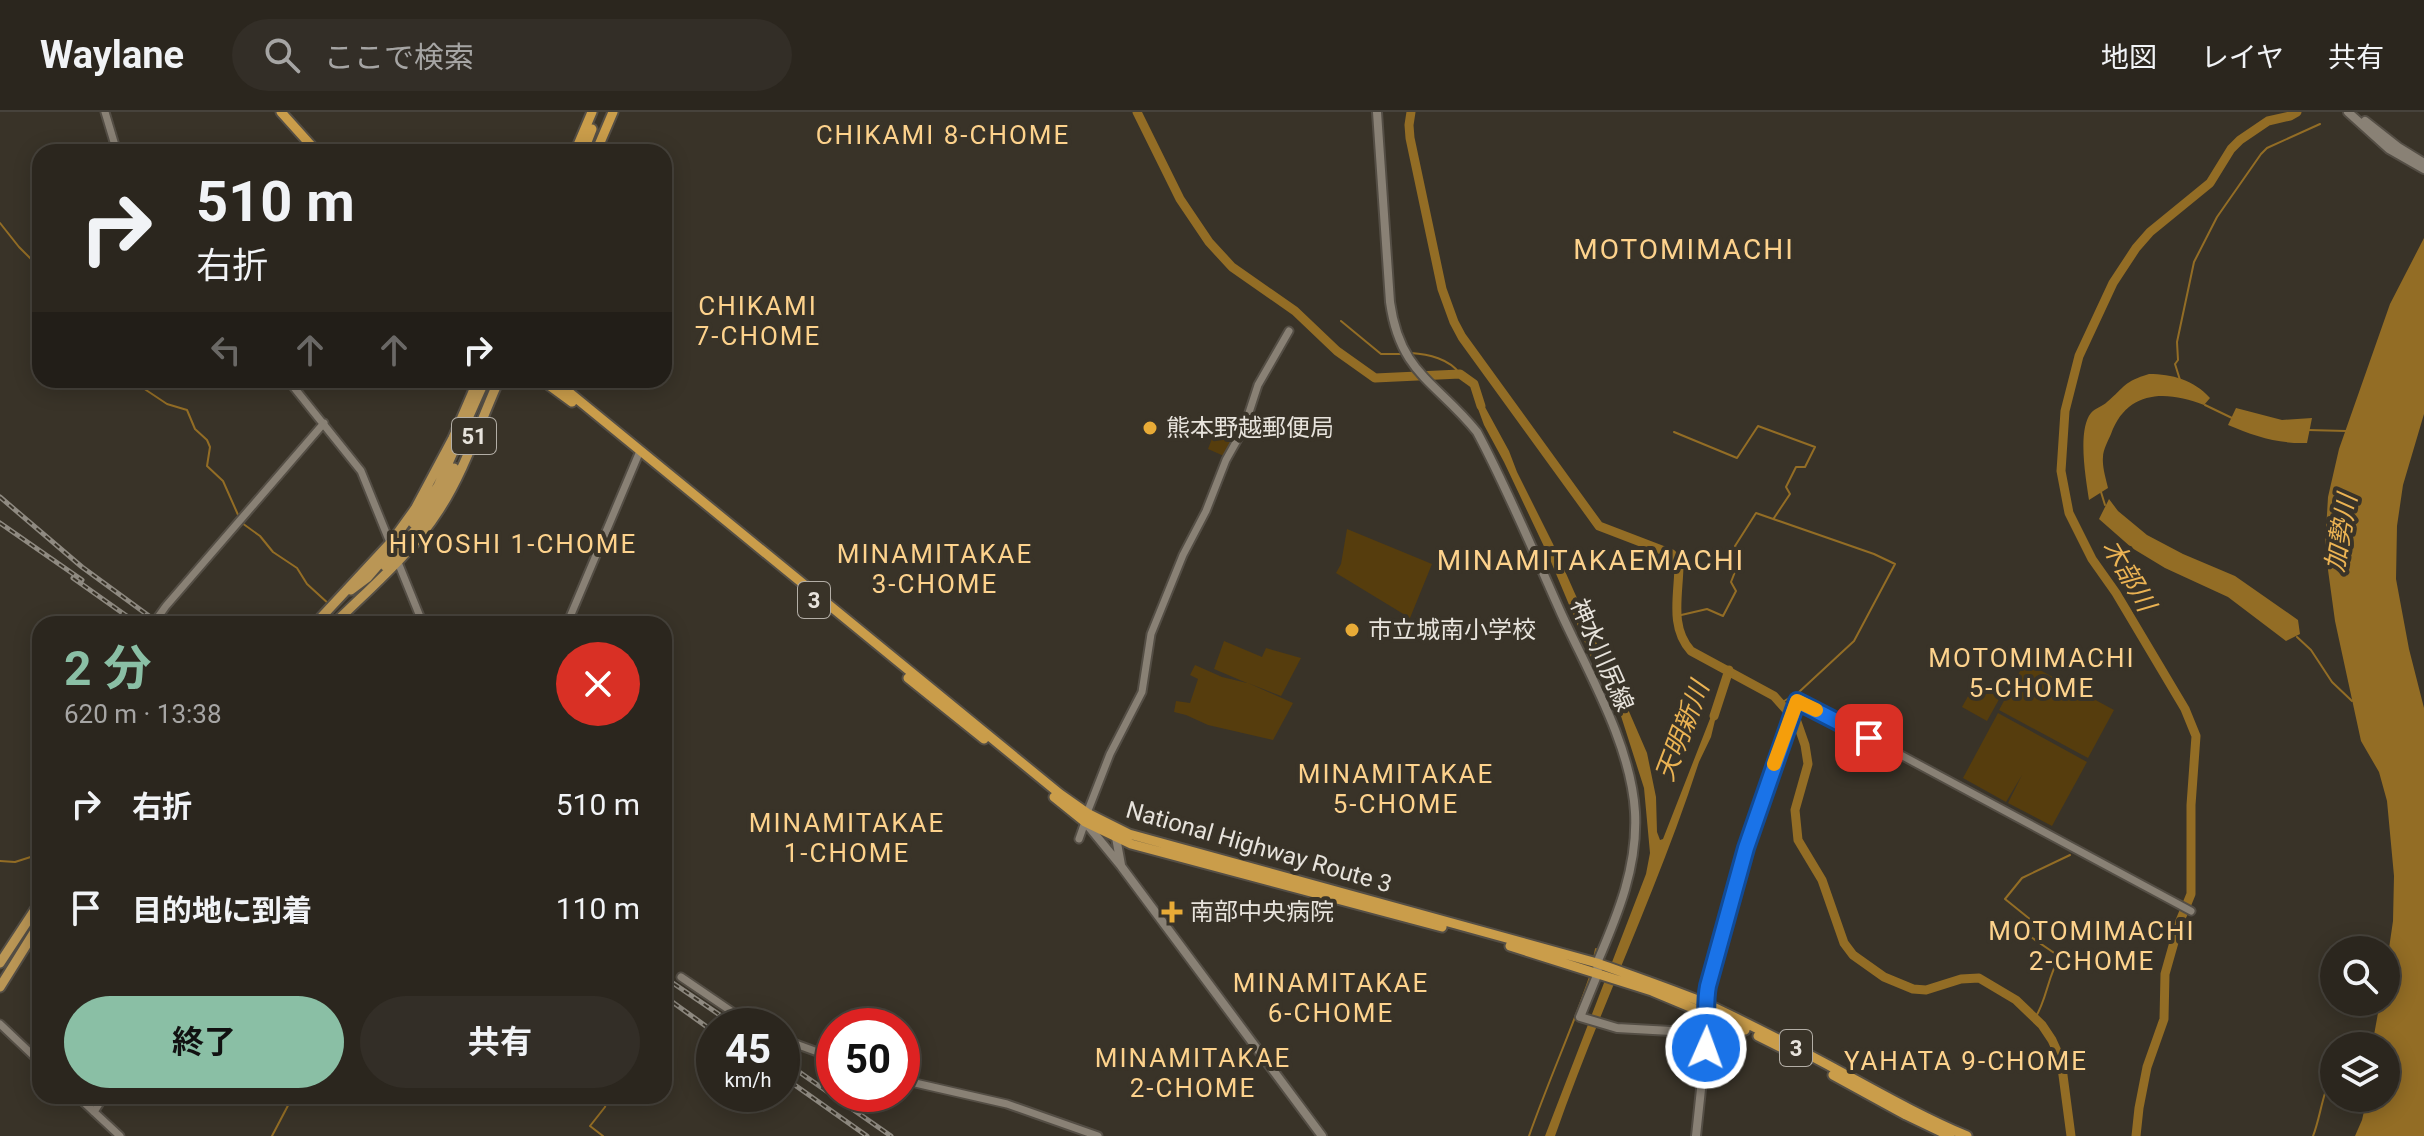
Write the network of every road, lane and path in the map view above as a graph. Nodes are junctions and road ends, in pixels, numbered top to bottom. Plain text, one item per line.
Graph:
1 (105, 112) edge
2 (278, 112) edge
3 (592, 112) edge
4 (599, 112) edge
5 (611, 112) edge
6 (1377, 112) edge
7 (2348, 112) edge
8 (2355, 112) edge
9 (115, 144) edge
10 (303, 144) edge
11 (309, 144) edge
12 (578, 144) edge
13 (586, 144) edge
14 (597, 144) edge
15 (2424, 163) edge
16 (2424, 169) edge
17 (1289, 331) dead end
18 (295, 388) edge
19 (474, 388) edge
20 (482, 388) edge
21 (488, 388) edge
22 (496, 388) edge
23 (553, 388) edge
24 (563, 388) edge
25 (324, 423) junction
26 (465, 435) junction
27 (638, 453) junction
28 (395, 551) junction
29 (159, 616) edge
30 (323, 616) edge
31 (334, 616) edge
32 (341, 616) edge
33 (420, 616) edge
34 (570, 616) edge
35 (1086, 817) junction
36 (1115, 832) junction
37 (1079, 839) dead end
38 (1131, 844) junction
39 (1111, 854) junction
40 (1121, 866) junction
41 (2190, 910) dead end
42 (32, 914) edge
43 (32, 936) edge
44 (0, 963) edge
45 (1602, 969) junction
46 (681, 977) dead end
47 (0, 987) edge
48 (727, 1008) edge
49 (1707, 1009) junction
50 (0, 1024) edge
51 (1707, 1033) junction
52 (32, 1054) edge
53 (920, 1084) edge
54 (86, 1104) edge
55 (99, 1104) edge
56 (94, 1112) junction
57 (120, 1136) edge
58 (1098, 1136) edge
59 (1322, 1136) edge
60 (1696, 1136) edge
61 (1950, 1136) edge
62 (1967, 1136) edge

1 - 9 street
2 - 10 highway
2 - 11 highway
3 - 12 highway
4 - 13 highway
5 - 14 highway
6 - 45 main road, 神水川尻線
7 - 16 main road
8 - 15 main road
17 - 35 street
18 - 25 street
19 - 28 main road, 51
20 - 26 main road, 51
21 - 26 main road, 51
22 - 28 main road, 51
23 - 27 highway, National Highway Route 3 / 3
24 - 27 highway, National Highway Route 3 / 3
25 - 28 street
25 - 29 street
26 - 28 main road, 51
27 - 34 street
27 - 35 highway, National Highway Route 3 / 3
28 - 30 main road, 51
28 - 31 main road, 51
28 - 32 main road, 51
28 - 33 street
35 - 36 highway, National Highway Route 3 / 3
35 - 37 street
35 - 39 main road
36 - 38 highway, National Highway Route 3 / 3
36 - 39 main road
36 - 40 main road
36 - 45 highway, National Highway Route 3 / 3
38 - 40 main road
38 - 45 highway, National Highway Route 3 / 3
39 - 40 main road
40 - 59 main road
41 - 49 street
42 - 44 main road
43 - 47 main road
45 - 49 highway, National Highway Route 3 / 3
45 - 51 main road, 神水川尻線
46 - 48 street
49 - 51 street
49 - 61 highway, National Highway Route 3 / 3
49 - 62 highway, National Highway Route 3 / 3
50 - 52 street
51 - 60 main road
53 - 58 street
54 - 56 street
55 - 56 street
56 - 57 street

